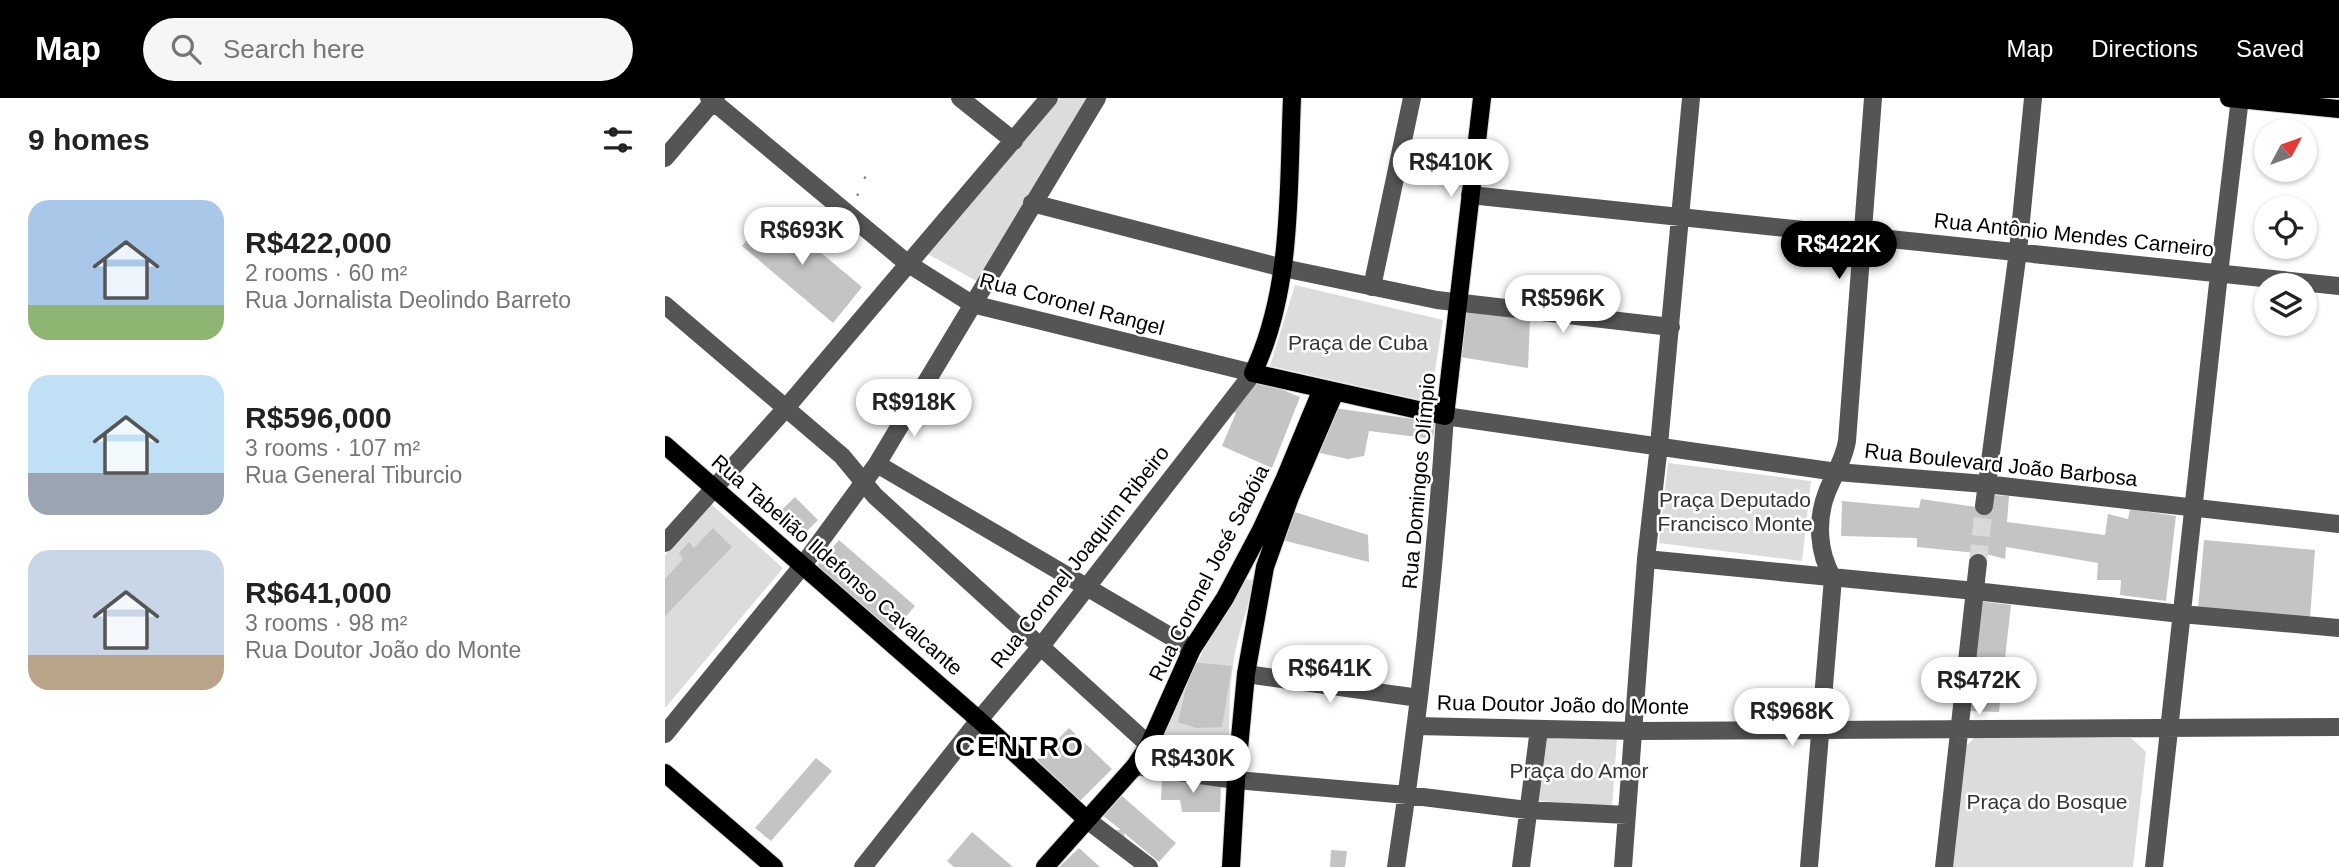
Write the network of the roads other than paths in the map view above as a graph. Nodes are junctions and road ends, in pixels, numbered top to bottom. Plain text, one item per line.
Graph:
1 (960, 98) edge
2 (1049, 98) edge
3 (1097, 98) edge
4 (1292, 98) edge
5 (1412, 98) edge
6 (1482, 98) edge
7 (1691, 98) edge
8 (1873, 98) edge
9 (2033, 98) edge
10 (2236, 98) edge
11 (713, 99) edge
12 (2339, 109) edge
13 (1014, 141) junction
14 (665, 158) edge
15 (1470, 195) junction
16 (1032, 203) junction
17 (1681, 216) junction
18 (1861, 235) junction
19 (2018, 251) junction
20 (907, 263) junction
21 (1283, 268) junction
22 (2219, 274) junction
23 (2339, 286) edge
24 (1372, 287) junction
25 (972, 304) junction
26 (1459, 304) junction
27 (665, 305) edge
28 (1671, 327) junction
29 (1253, 373) junction
30 (1328, 391) junction
31 (786, 408) junction
32 (1445, 416) junction
33 (665, 445) edge
34 (1659, 445) junction
35 (877, 464) junction
36 (1837, 472) junction
37 (865, 482) junction
38 (1985, 484) junction
39 (713, 488) junction
40 (1984, 506) tunnel mouth
41 (2194, 508) junction
42 (2339, 524) edge
43 (665, 543) edge
44 (1646, 559) junction
45 (1978, 563) tunnel mouth
46 (803, 565) junction
47 (1833, 578) junction
48 (1087, 587) junction
49 (1975, 591) junction
50 (2181, 614) junction
51 (2339, 628) edge
52 (1042, 645) junction
53 (1192, 649) junction
54 (1246, 674) junction
55 (1419, 698) junction
56 (979, 720) junction
57 (1416, 726) junction
58 (2339, 727) edge
59 (1820, 728) junction
60 (1958, 728) junction
61 (1539, 729) junction
62 (2168, 729) junction
63 (1635, 731) junction
64 (665, 734) edge
65 (1149, 745) junction
66 (1135, 766) junction
67 (665, 773) edge
68 (1236, 780) junction
69 (1407, 795) junction
70 (1527, 810) junction
71 (1627, 814) junction
72 (1086, 819) junction
73 (774, 867) edge
74 (863, 867) edge
75 (1045, 867) edge
76 (1149, 867) edge
77 (1231, 867) edge
78 (1396, 867) edge
79 (1521, 867) edge
80 (1623, 867) edge
81 (1809, 867) edge
82 (1944, 867) edge
83 (2154, 867) edge

1 - 13 street
2 - 13 street
3 - 16 street
4 - 21 main road
5 - 24 street
6 - 15 main road, Rua Domingos Olímpio
7 - 17 street
8 - 18 street
9 - 19 street
10 - 12 main road
10 - 22 street
11 - 14 street
11 - 20 street, Rua Coronel Rangel
13 - 20 street
15 - 17 street, Rua Antônio Mendes Carneiro
15 - 26 main road, Rua Domingos Olímpio
16 - 21 street
16 - 25 street
17 - 18 street, Rua Antônio Mendes Carneiro
17 - 28 street
18 - 19 street, Rua Antônio Mendes Carneiro
18 - 36 street
19 - 22 street, Rua Antônio Mendes Carneiro
19 - 38 street
20 - 25 street, Rua Coronel Rangel
20 - 31 street
21 - 24 street
21 - 29 main road
22 - 23 street, Rua Antônio Mendes Carneiro
22 - 41 street
24 - 26 street
25 - 29 street, Rua Coronel Rangel
25 - 35 street
26 - 28 street
26 - 32 main road, Rua Domingos Olímpio
27 - 31 street
28 - 34 street
29 - 30 main road, Rua Coronel Rangel
29 - 48 street, Rua Coronel Joaquim Ribeiro
30 - 32 main road, Rua Coronel Rangel
30 - 53 main road, Rua Coronel José Sabóia
30 - 54 main road
31 - 37 street
31 - 39 street
32 - 34 street, Rua Boulevard João Barbosa
32 - 55 street, Rua Domingos Olímpio
33 - 39 main road, Rua Tabelião Ildefonso Cavalcante
34 - 36 street, Rua Boulevard João Barbosa
34 - 44 street
35 - 37 street
35 - 48 street
36 - 38 street, Rua Boulevard João Barbosa
36 - 47 street
37 - 46 street
37 - 52 street
38 - 40 street
38 - 41 street, Rua Boulevard João Barbosa
39 - 43 street
39 - 46 main road, Rua Tabelião Ildefonso Cavalcante
41 - 42 street, Rua Boulevard João Barbosa
41 - 50 street
44 - 47 street
44 - 63 street
45 - 49 street
46 - 56 main road, Rua Tabelião Ildefonso Cavalcante
46 - 64 street
47 - 49 street
47 - 59 street
48 - 52 street, Rua Coronel Joaquim Ribeiro
48 - 53 street
49 - 50 street
49 - 60 street
50 - 51 street
50 - 62 street
52 - 56 street, Rua Coronel Joaquim Ribeiro
52 - 65 street
53 - 65 main road, Rua Coronel José Sabóia
54 - 55 street, Rua Doutor João do Monte
54 - 68 main road
55 - 57 street, Rua Domingos Olímpio
56 - 72 main road, Rua Tabelião Ildefonso Cavalcante
56 - 74 street, Rua Coronel Joaquim Ribeiro
57 - 61 street, Rua Doutor João do Monte
57 - 69 street, Rua Domingos Olímpio
58 - 62 street, Rua Doutor João do Monte
59 - 60 street, Rua Doutor João do Monte
59 - 63 street, Rua Doutor João do Monte
59 - 81 street
60 - 62 street, Rua Doutor João do Monte
60 - 82 street
61 - 63 street, Rua Doutor João do Monte
61 - 70 street
62 - 83 street
63 - 71 street
65 - 66 main road, Rua Coronel José Sabóia
66 - 68 street
66 - 72 main road, Rua Coronel José Sabóia
67 - 73 main road
68 - 69 street
68 - 77 main road
69 - 70 street
69 - 78 street, Rua Domingos Olímpio
70 - 71 street
70 - 79 street
71 - 80 street
72 - 75 main road, Rua Coronel José Sabóia
72 - 76 street

